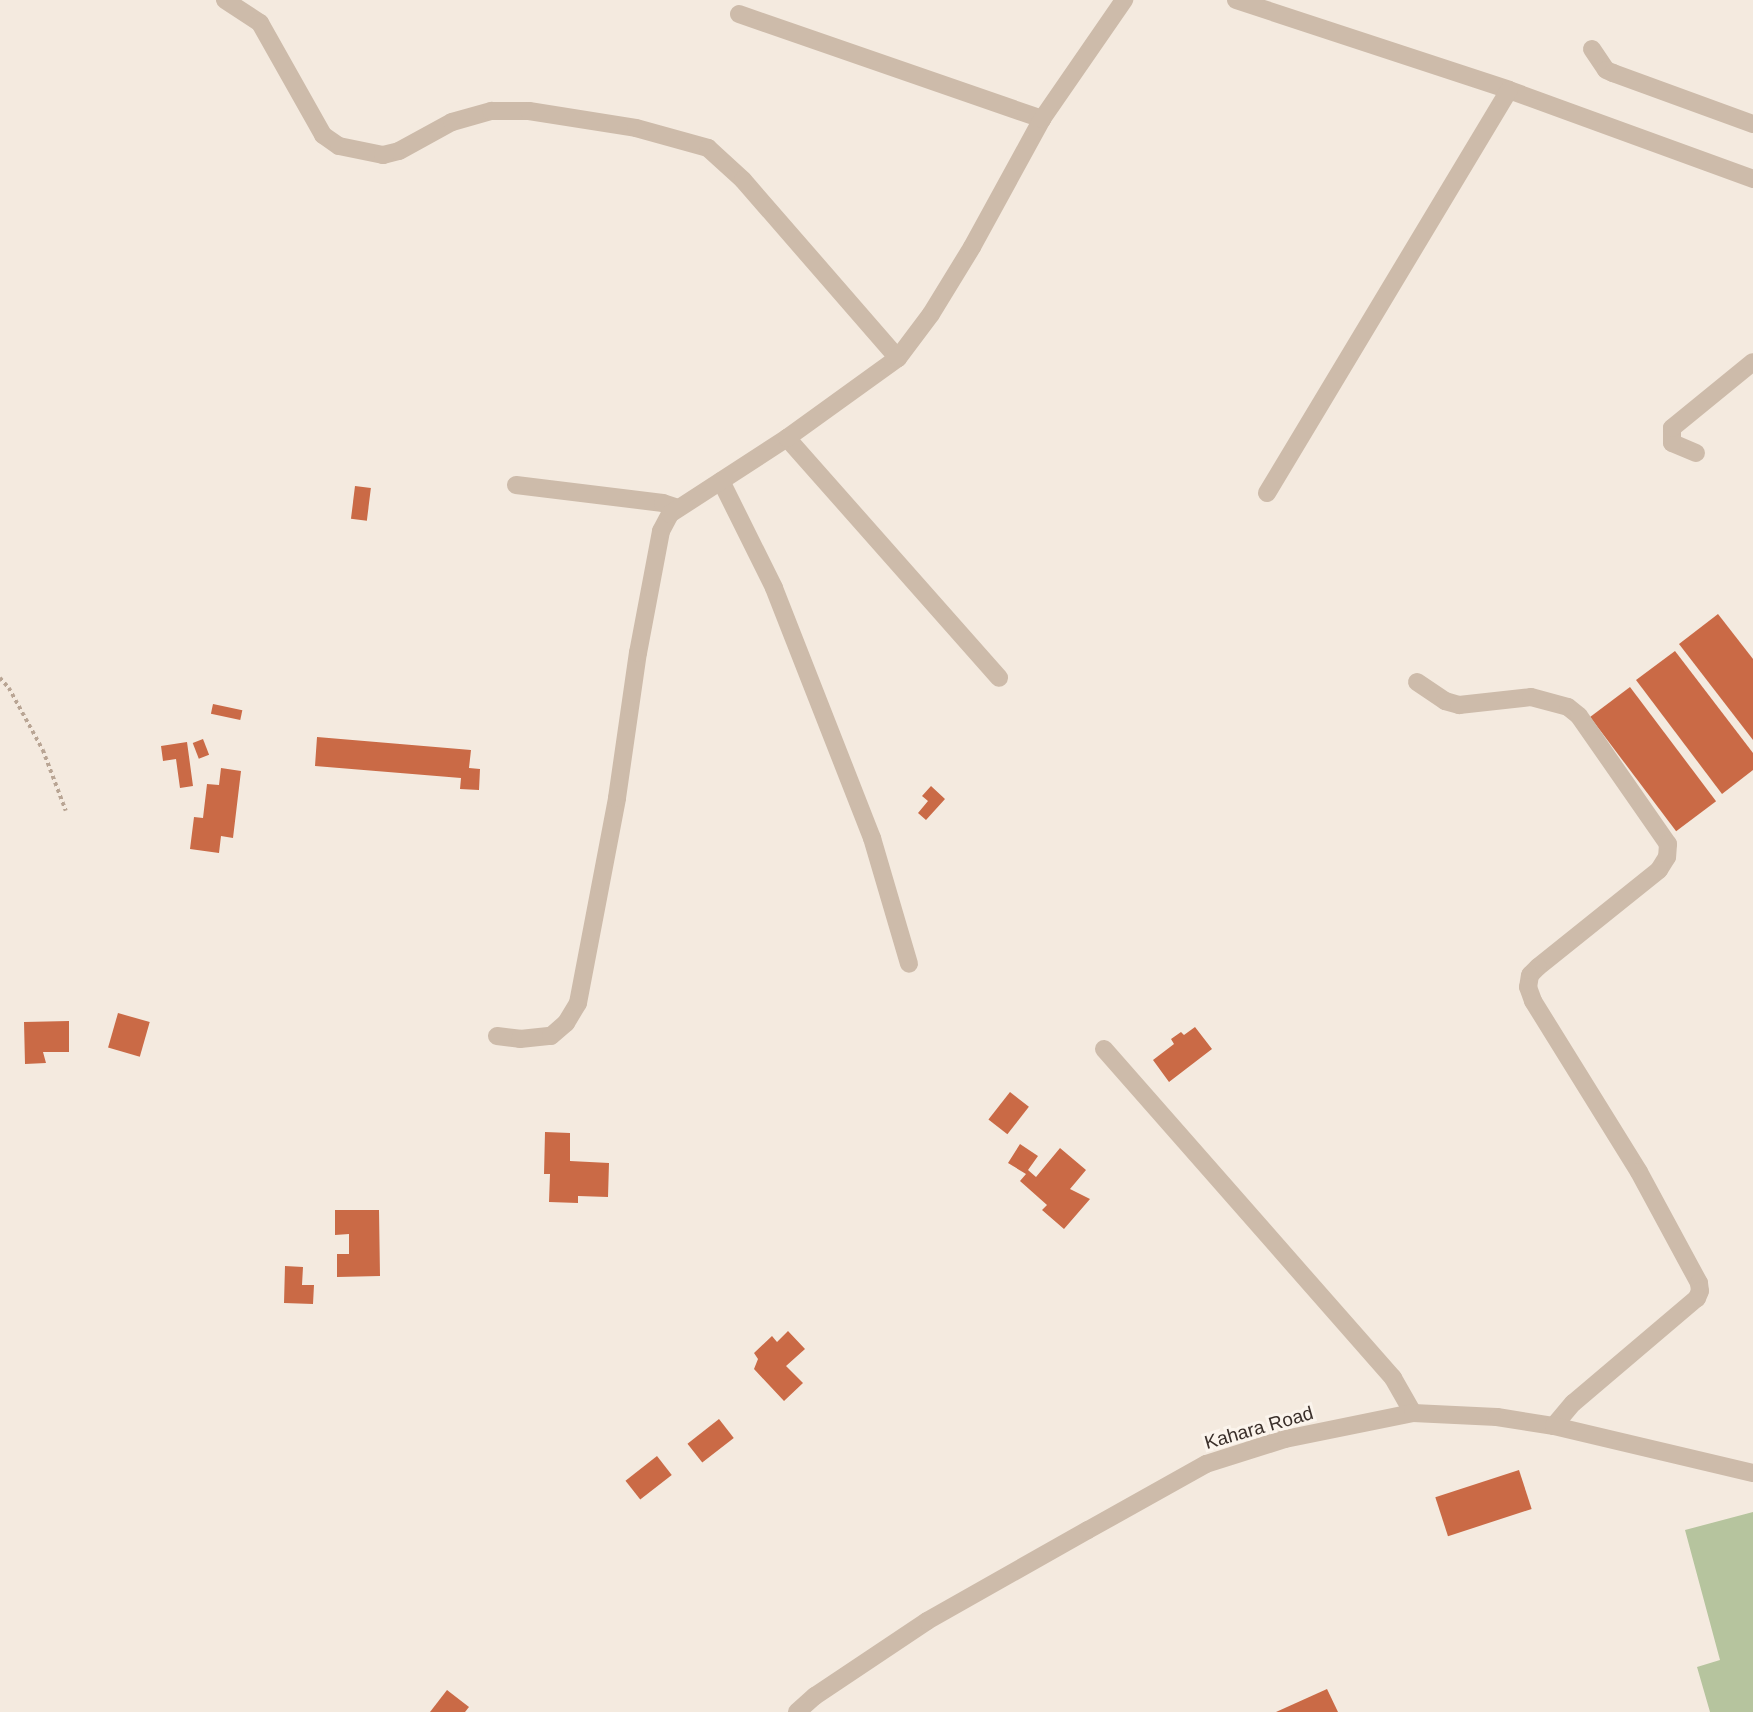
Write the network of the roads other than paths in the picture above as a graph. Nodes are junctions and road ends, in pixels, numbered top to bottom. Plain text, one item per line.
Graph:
1 (225, 0) edge
2 (1124, 0) edge
3 (1236, 0) edge
4 (739, 14) dead end
5 (1592, 49) dead end
6 (1509, 90) junction
7 (1042, 119) junction
8 (1753, 124) edge
9 (1753, 179) edge
10 (898, 358) junction
11 (1753, 362) edge
12 (787, 438) junction
13 (1696, 453) dead end
14 (721, 481) junction
15 (516, 485) dead end
16 (1267, 493) dead end
17 (678, 508) junction
18 (999, 678) dead end
19 (1417, 682) dead end
20 (909, 964) dead end
21 (497, 1036) dead end
22 (1104, 1049) dead end
23 (1413, 1413) junction
24 (1554, 1426) junction
25 (1753, 1473) edge
26 (797, 1712) edge

1 - 10 street
2 - 7 street
3 - 6 street
4 - 7 street
5 - 8 street
6 - 9 street
6 - 16 street
7 - 10 street
10 - 12 street
11 - 13 street
12 - 14 street
12 - 18 street
14 - 17 street
14 - 20 street
15 - 17 street
17 - 21 street
19 - 24 street
22 - 23 street
23 - 24 street, Kahara Road
23 - 26 street, Kahara Road
24 - 25 street, Kahara Road

